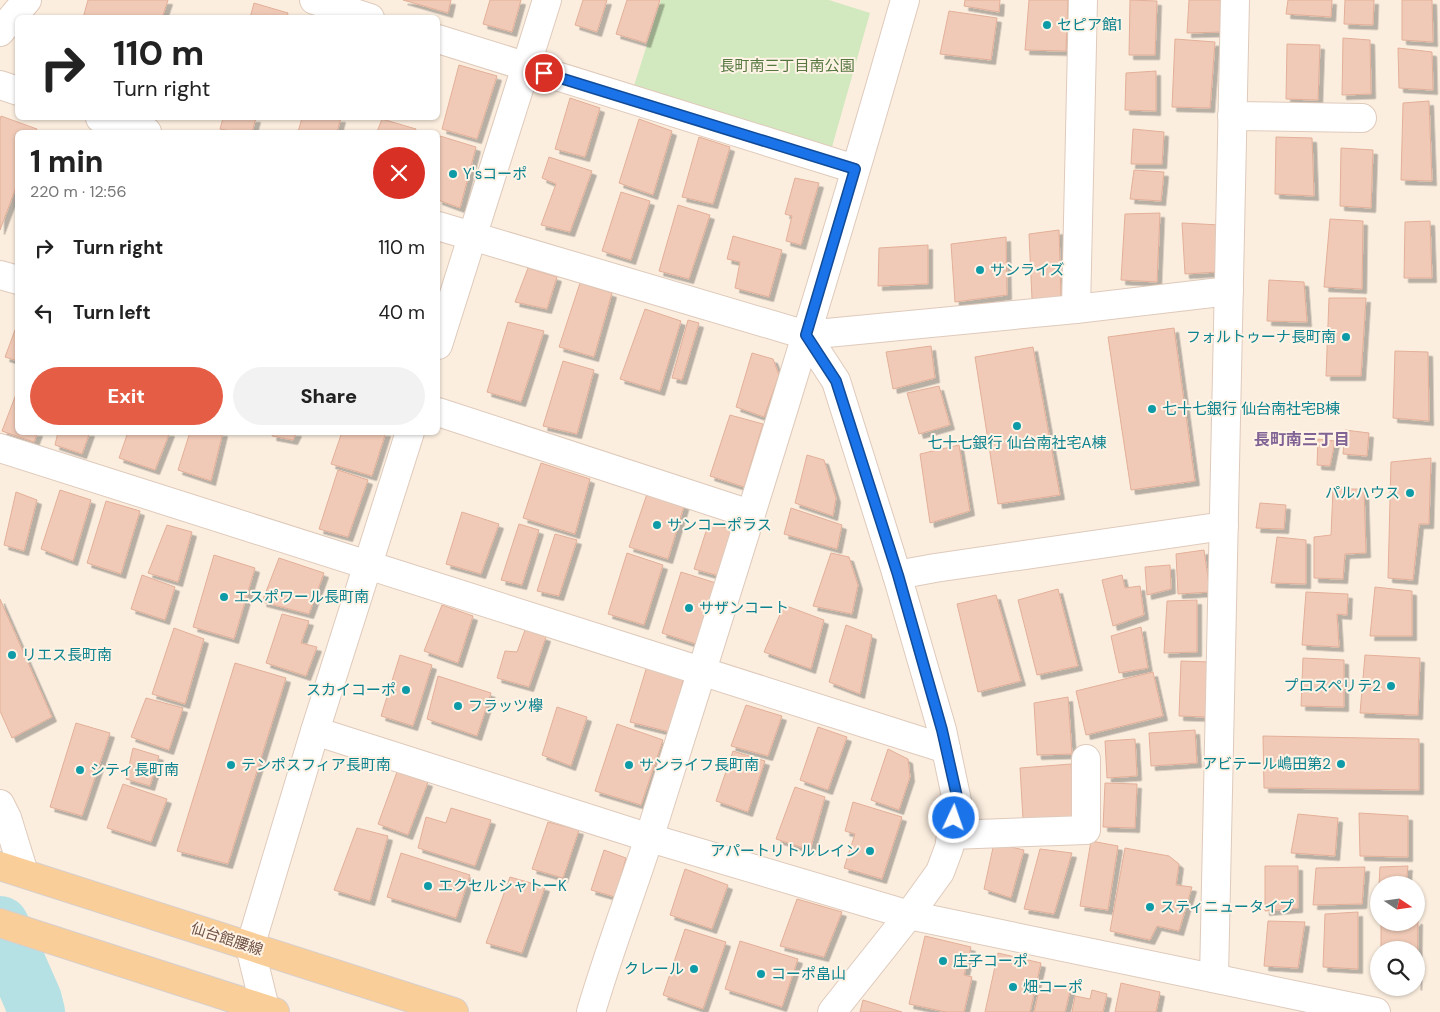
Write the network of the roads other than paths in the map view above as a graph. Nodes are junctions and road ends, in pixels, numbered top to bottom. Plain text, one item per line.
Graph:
1 (27, 0) edge
2 (314, 0) edge
3 (547, 0) edge
4 (1083, 0) edge
5 (1235, 0) edge
6 (899, 2) edge
7 (361, 15) edge
8 (0, 32) edge
9 (440, 40) edge
10 (526, 67) junction
11 (0, 85) edge
12 (15, 90) edge
13 (1232, 116) junction
14 (1362, 118) dead end
15 (107, 120) edge
16 (140, 130) edge
17 (855, 169) junction
18 (440, 227) edge
19 (471, 237) junction
20 (0, 275) edge
21 (15, 279) edge
22 (1229, 291) junction
23 (1076, 309) junction
24 (806, 335) junction
25 (440, 338) edge
26 (440, 413) edge
27 (409, 435) edge
28 (0, 448) edge
29 (750, 514) junction
30 (1224, 526) junction
31 (368, 566) junction
32 (898, 575) junction
33 (701, 672) junction
34 (315, 731) junction
35 (946, 749) junction
36 (1086, 759) dead end
37 (0, 804) edge
38 (951, 835) junction
39 (650, 838) junction
40 (10, 869) edge
41 (909, 915) junction
42 (0, 923) edge
43 (250, 946) junction
44 (1214, 978) junction
45 (269, 1011) edge
46 (454, 1012) edge
47 (591, 1012) edge
48 (832, 1012) edge
49 (1376, 1012) edge

1 - 8 street
2 - 7 street
3 - 10 street
4 - 23 street
5 - 13 street
6 - 17 street
9 - 10 street
10 - 17 street
10 - 19 street
11 - 12 street
13 - 14 street
13 - 22 street
15 - 16 street
17 - 24 street
18 - 19 street
19 - 24 street
19 - 25 street
20 - 21 street
22 - 23 street
22 - 30 street
23 - 24 street
24 - 29 street
24 - 32 street
26 - 29 street
27 - 31 street
28 - 31 street
29 - 33 street
30 - 32 street
30 - 44 street
31 - 33 street
31 - 34 street
32 - 35 street
33 - 35 street
33 - 39 street
34 - 39 street
34 - 43 street
35 - 38 street
36 - 38 street
37 - 40 street
38 - 41 street
39 - 41 street
39 - 47 street
40 - 43 main road, 仙台館腰線
41 - 44 street
41 - 48 street
42 - 45 main road
43 - 45 street
43 - 46 main road, 仙台館腰線
44 - 49 street

